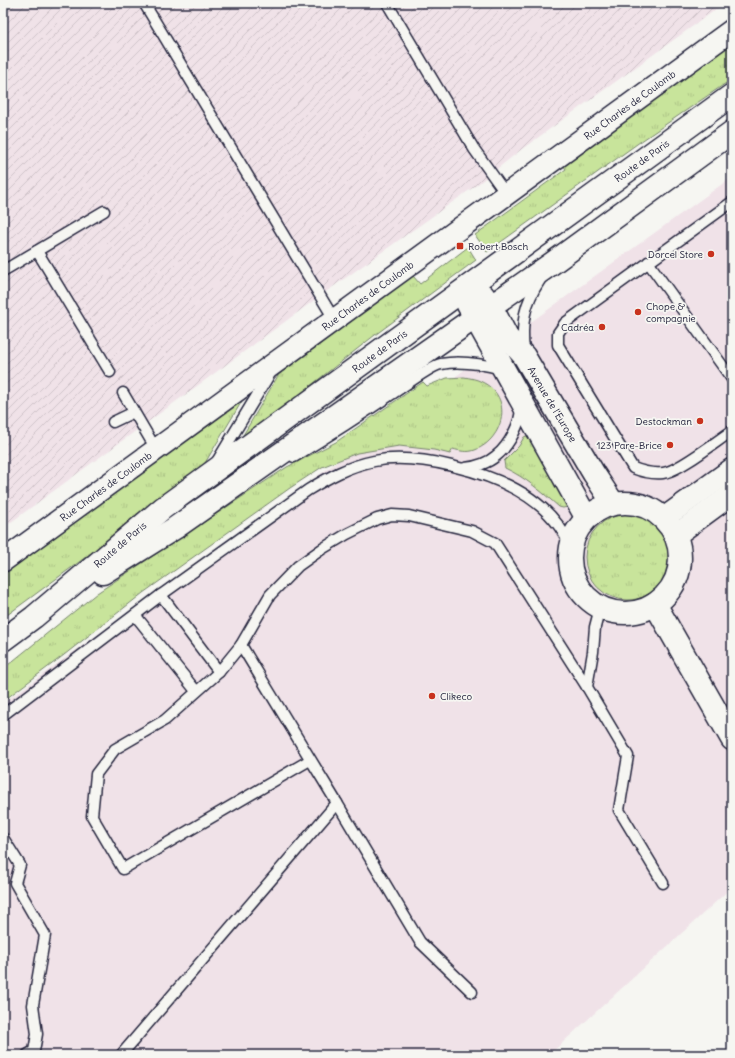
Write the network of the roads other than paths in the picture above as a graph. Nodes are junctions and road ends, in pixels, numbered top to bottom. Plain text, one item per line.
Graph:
1 (144, 3) edge
2 (387, 3) edge
3 (732, 30) edge
4 (732, 96) edge
5 (732, 132) edge
6 (506, 194) junction
7 (732, 202) edge
8 (104, 211) dead end
9 (37, 251) junction
10 (554, 262) junction
11 (648, 262) junction
12 (3, 271) edge
13 (467, 287) junction
14 (483, 311) junction
15 (334, 319) junction
16 (524, 356) junction
17 (279, 359) junction
18 (505, 370) junction
19 (110, 372) dead end
20 (732, 378) edge
21 (123, 393) dead end
22 (520, 397) junction
23 (134, 412) junction
24 (113, 422) dead end
25 (732, 431) edge
26 (157, 449) junction
27 (460, 468) junction
28 (732, 469) edge
29 (207, 476) junction
30 (732, 494) edge
31 (613, 503) junction
32 (586, 517) junction
33 (670, 527) junction
34 (176, 528) junction
35 (570, 546) junction
36 (3, 561) edge
37 (161, 595) junction
38 (655, 604) junction
39 (600, 608) junction
40 (134, 615) junction
41 (34, 616) junction
42 (3, 640) edge
43 (241, 645) junction
44 (219, 672) junction
45 (587, 687) junction
46 (196, 691) junction
47 (3, 715) edge
48 (732, 739) edge
49 (310, 760) junction
50 (336, 803) junction
51 (3, 838) edge
52 (663, 883) dead end
53 (472, 992) dead end
54 (27, 1055) edge
55 (121, 1055) edge

1 - 15 lane
2 - 6 lane
3 - 6 street, Rue Charles de Coulomb
4 - 13 main road, Route de Paris
5 - 10 main road, Route de Paris
6 - 15 street, Rue Charles de Coulomb
7 - 11 lane
8 - 9 lane
9 - 12 lane
9 - 19 lane
10 - 14 main road, Route de Paris
10 - 16 lane
11 - 20 lane
11 - 25 lane
13 - 14 main road
13 - 29 main road, Route de Paris
14 - 16 main road, Avenue de l'Europe
14 - 18 main road
14 - 34 main road, Route de Paris
15 - 17 street, Rue Charles de Coulomb
16 - 31 main road, Avenue de l'Europe
17 - 26 street, Rue Charles de Coulomb
17 - 29 lane
18 - 22 main road
18 - 34 lane
21 - 23 lane
22 - 27 lane
22 - 32 main road
23 - 24 lane
23 - 26 lane
26 - 36 street, Rue Charles de Coulomb
27 - 35 lane
27 - 37 lane
28 - 33 street
29 - 41 main road, Route de Paris
30 - 33 street
31 - 32 main road
31 - 33 main road
32 - 35 main road
33 - 38 main road
34 - 41 main road, Route de Paris
35 - 39 main road
37 - 40 lane
37 - 44 lane
38 - 39 main road
38 - 48 main road
39 - 45 lane
40 - 46 lane
40 - 47 lane
41 - 42 main road, Route de Paris
43 - 44 lane
43 - 45 lane
43 - 49 lane
44 - 46 lane
45 - 52 lane
46 - 49 lane
49 - 50 lane
50 - 53 lane
50 - 55 lane
51 - 54 lane

